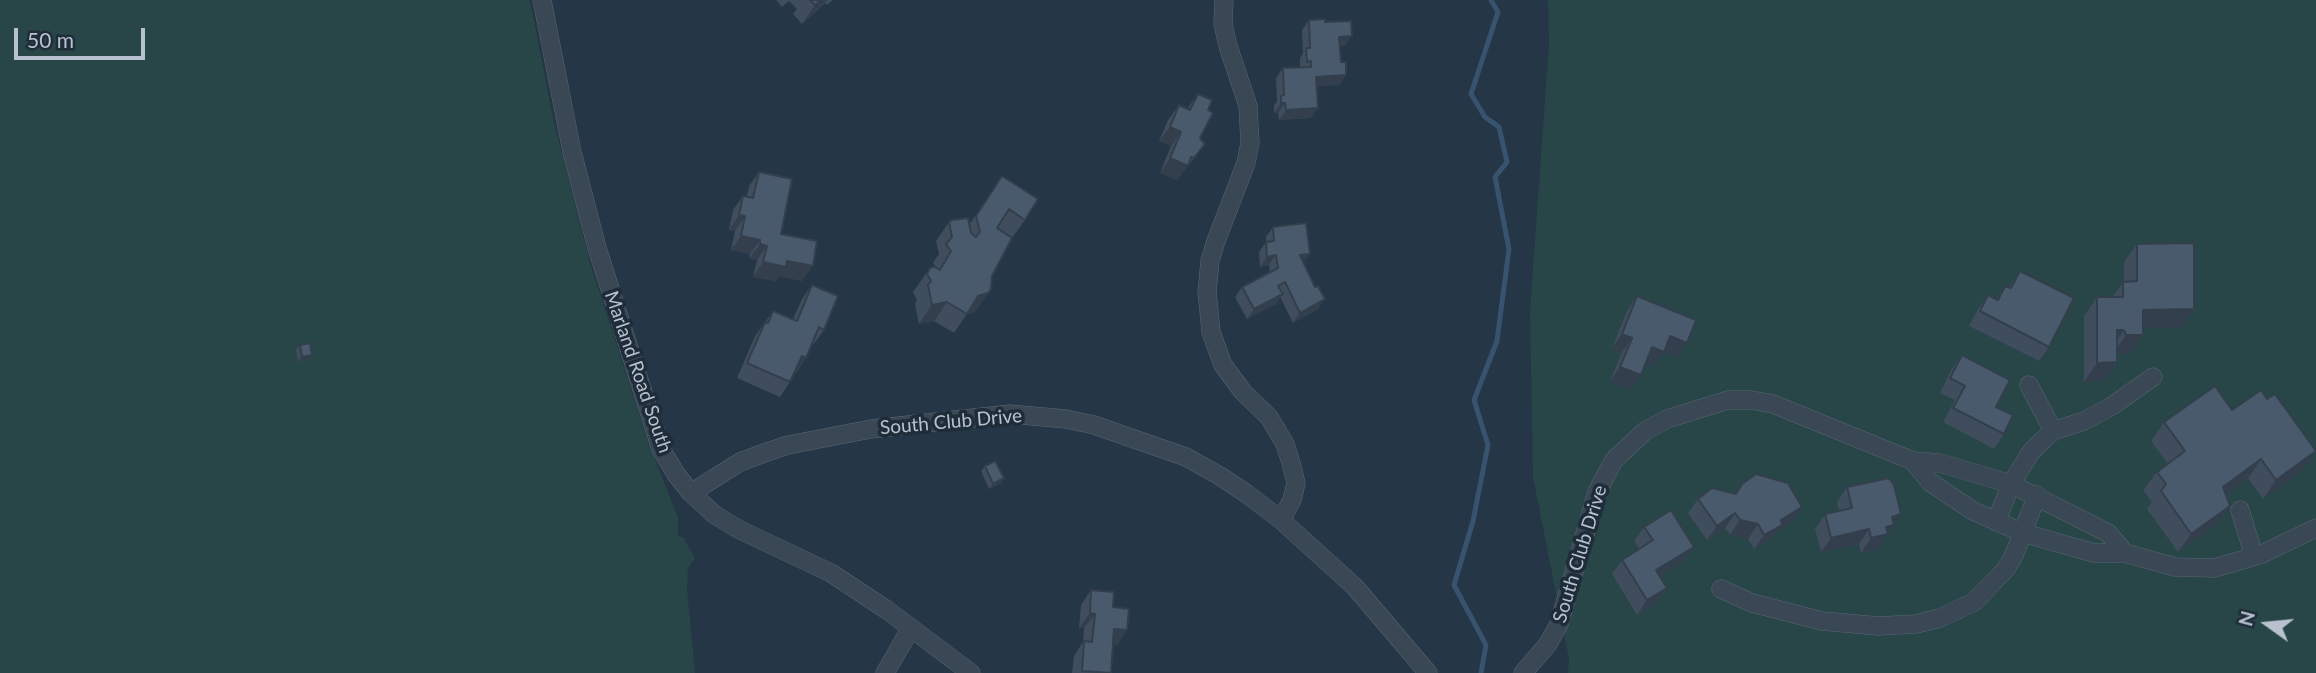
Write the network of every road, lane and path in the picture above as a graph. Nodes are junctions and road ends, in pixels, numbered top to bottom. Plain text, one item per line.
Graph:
1 (542, 0) edge
2 (1224, 0) edge
3 (2153, 377) dead end
4 (2029, 385) dead end
5 (2053, 431) junction
6 (1913, 461) junction
7 (2011, 484) junction
8 (691, 493) junction
9 (2037, 495) junction
10 (2239, 510) dead end
11 (1280, 520) junction
12 (1996, 522) junction
13 (2316, 528) edge
14 (2023, 533) junction
15 (2125, 553) junction
16 (2254, 556) junction
17 (1721, 589) dead end
18 (911, 628) junction
19 (1424, 671) edge
20 (885, 673) edge
21 (971, 673) edge
22 (1523, 673) edge

1 - 8 street, Marland Road South
2 - 11 street
3 - 5 street
4 - 5 street
5 - 7 street
6 - 7 street, South Club Drive
6 - 12 street, South Club Drive
6 - 22 street, South Club Drive
7 - 9 street, South Club Drive
7 - 12 street
8 - 11 street, South Club Drive
8 - 18 street, Marland Road South
9 - 14 street
9 - 15 street, South Club Drive
10 - 16 street
11 - 19 street, South Club Drive
12 - 14 street, South Club Drive
13 - 16 street, South Club Drive
14 - 15 street, South Club Drive
14 - 17 street
15 - 16 street, South Club Drive
18 - 20 street
18 - 21 street, Marland Road South

